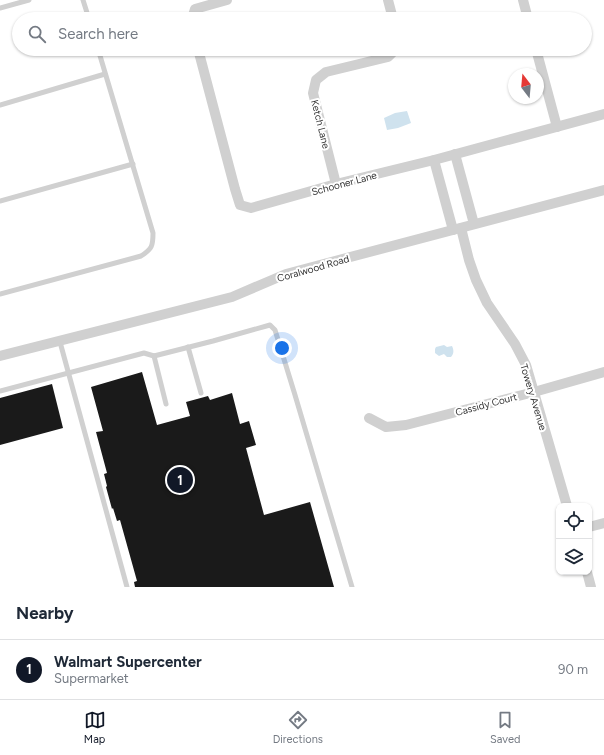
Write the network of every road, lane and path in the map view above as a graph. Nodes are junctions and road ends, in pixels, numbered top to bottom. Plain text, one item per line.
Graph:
1 (29, 0) edge
2 (83, 0) edge
3 (227, 0) edge
4 (388, 0) edge
5 (523, 0) edge
6 (0, 8) edge
7 (87, 12) edge
8 (199, 12) edge
9 (391, 12) edge
10 (526, 12) edge
11 (100, 56) edge
12 (200, 56) edge
13 (389, 56) edge
14 (538, 56) edge
15 (106, 74) junction
16 (0, 105) edge
17 (604, 114) edge
18 (557, 127) junction
19 (455, 154) junction
20 (434, 160) junction
21 (132, 164) junction
22 (336, 184) junction
23 (604, 190) edge
24 (0, 201) edge
25 (474, 224) junction
26 (457, 229) junction
27 (0, 294) edge
28 (60, 342) junction
29 (188, 347) junction
30 (0, 356) edge
31 (154, 356) junction
32 (604, 372) edge
33 (69, 373) junction
34 (0, 391) edge
35 (534, 392) junction
36 (201, 393) dead end
37 (166, 404) dead end
38 (369, 418) dead end
39 (566, 503) edge
40 (604, 523) edge
41 (592, 526) edge
42 (588, 575) edge
43 (127, 587) edge
44 (352, 587) edge
45 (591, 587) edge

1 - 6 lane
2 - 7 lane
3 - 8 street
4 - 9 street
5 - 10 street
11 - 15 lane
12 - 22 street, Schooner Lane
13 - 22 street, Ketch Lane
14 - 18 street
15 - 16 lane
15 - 21 lane
17 - 18 street, Schooner Lane
18 - 19 street, Schooner Lane
19 - 20 street, Schooner Lane
19 - 25 street
20 - 22 street, Schooner Lane
20 - 26 street, Towery Avenue
21 - 24 lane
21 - 27 lane
23 - 25 street, Coralwood Road
25 - 26 street, Coralwood Road
26 - 28 street, Coralwood Road
26 - 35 street, Towery Avenue
28 - 30 street, Coralwood Road
28 - 33 lane
29 - 31 lane
29 - 36 lane
29 - 44 lane
31 - 33 lane
31 - 37 lane
32 - 35 street, Cassidy Court
33 - 34 lane
33 - 43 lane
35 - 38 street, Cassidy Court
35 - 39 street, Towery Avenue
40 - 41 street
42 - 45 street

